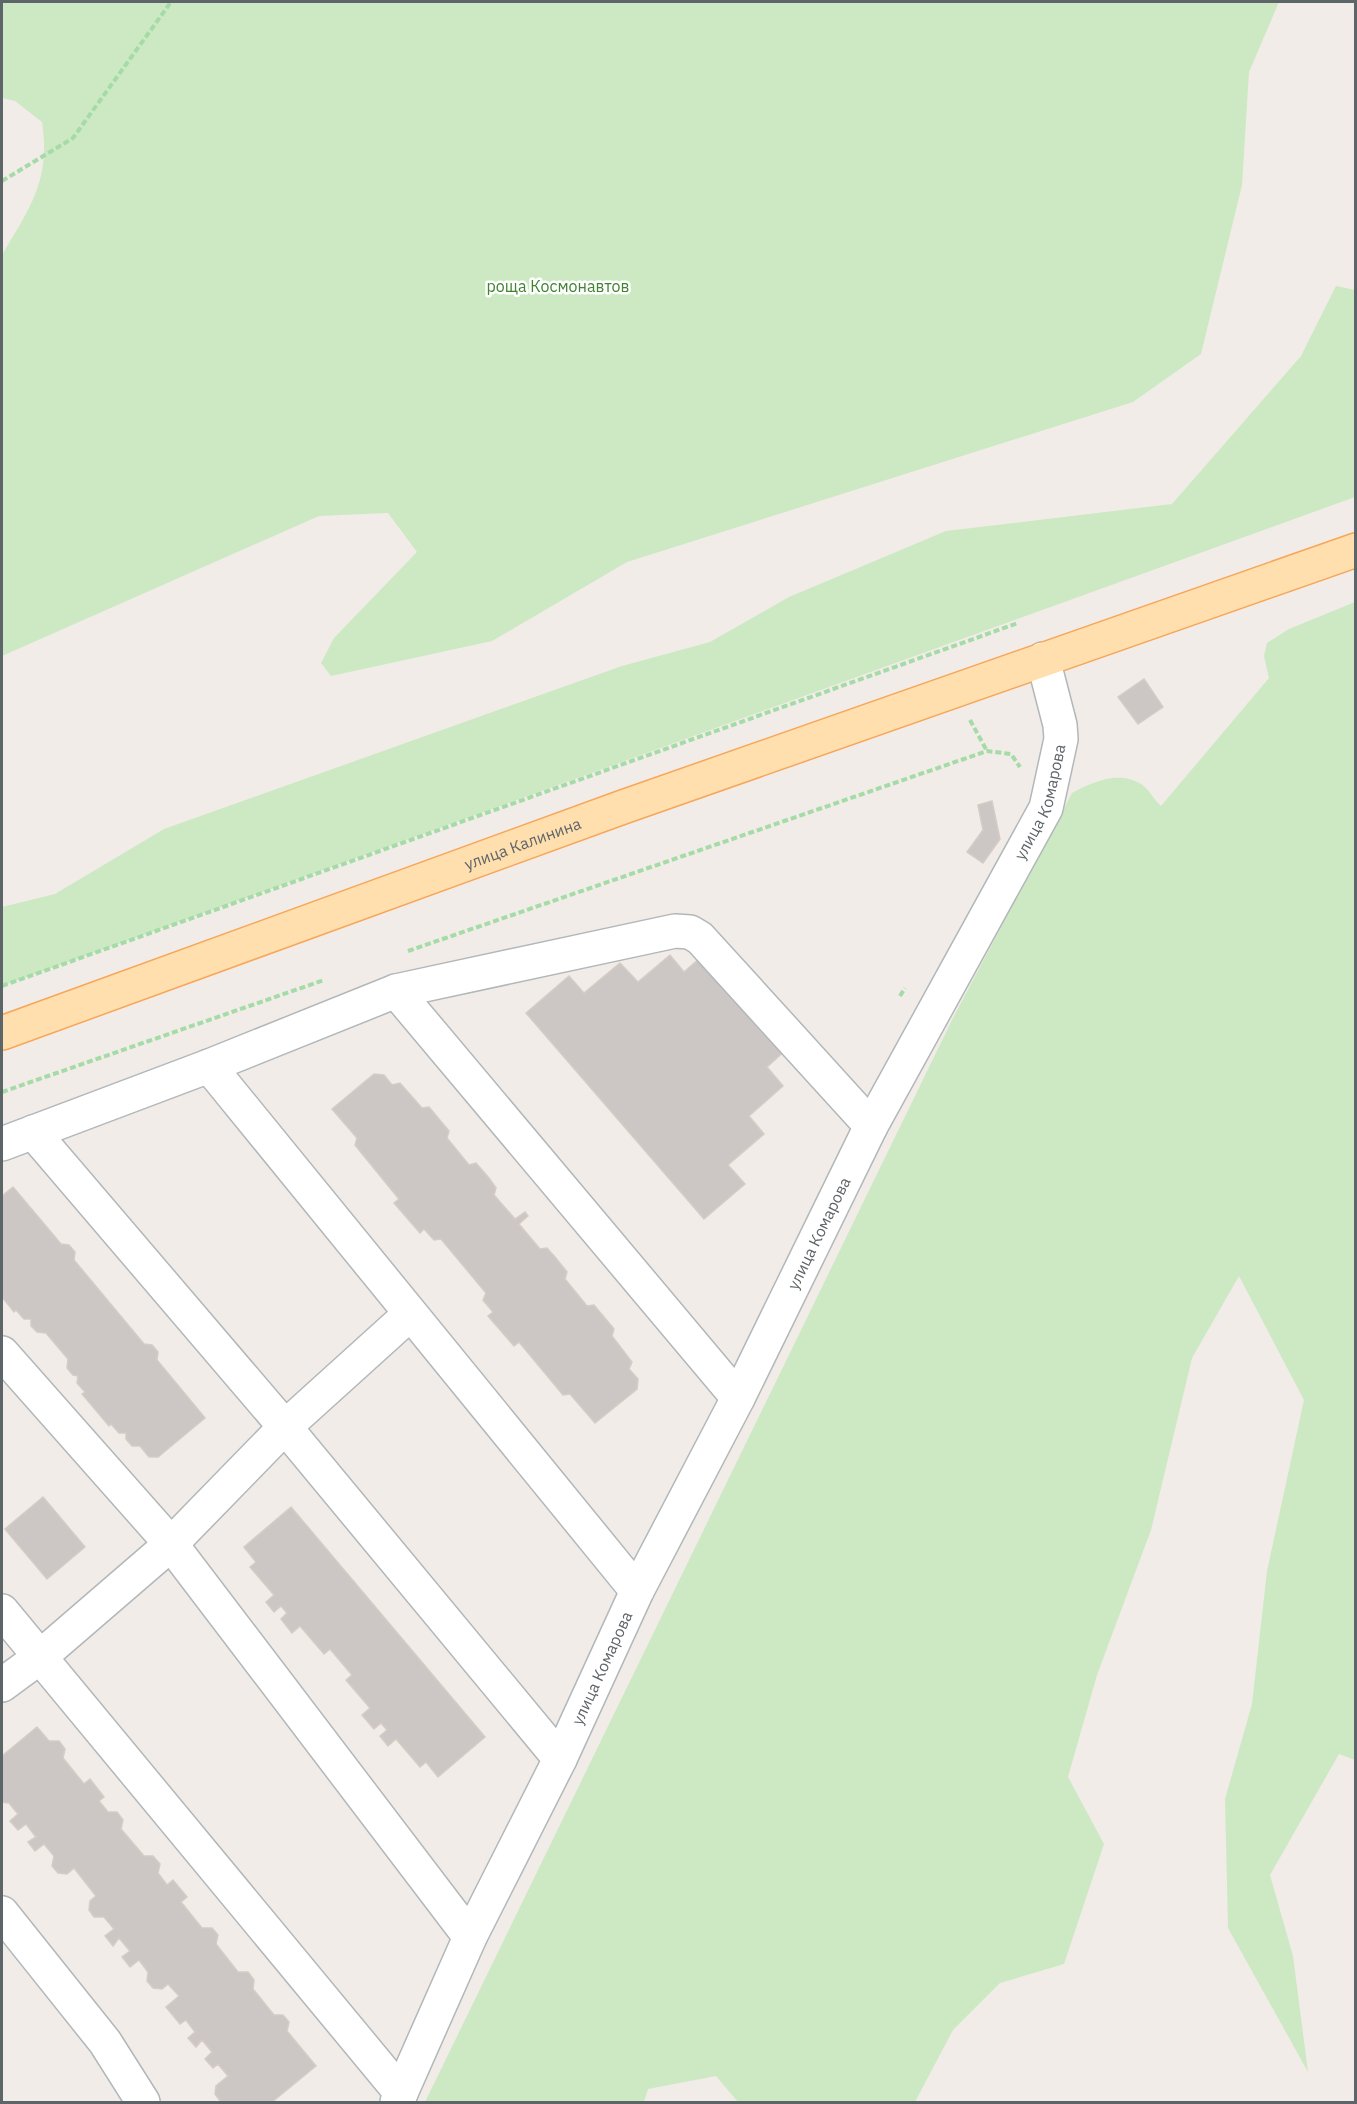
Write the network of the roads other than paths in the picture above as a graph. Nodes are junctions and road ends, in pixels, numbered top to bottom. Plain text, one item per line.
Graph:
1 (1356, 550) edge
2 (1043, 659) junction
3 (396, 991) junction
4 (2, 1033) edge
5 (209, 1066) junction
6 (871, 1126) junction
7 (33, 1132) junction
8 (2, 1144) edge
9 (410, 1314) junction
10 (2, 1353) edge
11 (738, 1398) junction
12 (285, 1427) junction
13 (171, 1544) junction
14 (637, 1591) junction
15 (2, 1611) edge
16 (40, 1657) junction
17 (2, 1685) edge
18 (560, 1759) junction
19 (2, 1913) edge
20 (470, 1937) junction
21 (399, 2098) edge
22 (143, 2103) edge

1 - 2 main road
2 - 4 main road, улица Калинина
2 - 6 street, улица Комарова
3 - 5 street
3 - 6 street
3 - 11 street
5 - 7 street
5 - 9 street
6 - 11 street, улица Комарова
7 - 8 street
7 - 12 street
9 - 12 street
9 - 14 street
10 - 13 street
11 - 14 street, улица Комарова
12 - 13 street
12 - 18 street
13 - 16 street
13 - 20 street
14 - 18 street, улица Комарова
15 - 16 street
16 - 17 street
16 - 21 street
18 - 20 street, улица Комарова
19 - 22 street
20 - 21 street, улица Комарова

